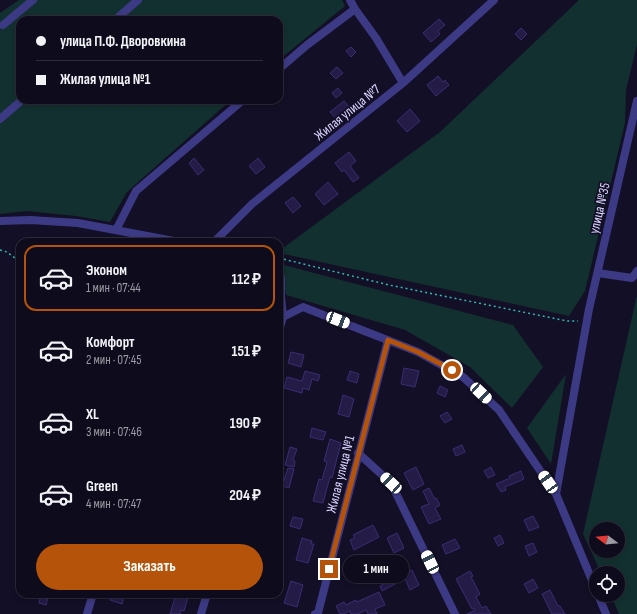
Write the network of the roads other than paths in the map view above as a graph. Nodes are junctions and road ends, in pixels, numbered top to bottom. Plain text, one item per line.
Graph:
1 (33, 0) edge
2 (138, 0) edge
3 (350, 0) edge
4 (494, 0) edge
5 (355, 9) junction
6 (120, 16) edge
7 (3, 24) dead end
8 (283, 66) edge
9 (403, 83) junction
10 (637, 101) edge
11 (17, 104) edge
12 (238, 104) edge
13 (0, 119) edge
14 (0, 221) edge
15 (116, 230) junction
16 (158, 238) edge
17 (218, 238) edge
18 (637, 271) edge
19 (598, 273) junction
20 (283, 315) edge
21 (388, 340) junction
22 (358, 453) junction
23 (556, 494) junction
24 (589, 573) edge
25 (92, 598) edge
26 (206, 598) edge
27 (601, 602) edge
28 (88, 614) edge
29 (201, 614) edge
30 (317, 614) edge
31 (455, 614) edge
32 (606, 614) edge

1 - 7 street
2 - 6 street
3 - 5 street
4 - 9 street, Жилая улица №7
5 - 8 street
5 - 9 street
9 - 17 street, Жилая улица №7
10 - 19 street, улица №35
11 - 13 street
12 - 15 street
14 - 15 street
15 - 16 street
18 - 19 street
19 - 23 street, улица №35
20 - 21 street
21 - 22 street, Жилая улица №1
21 - 23 street
22 - 30 street, Жилая улица №1
22 - 31 street
23 - 24 street
25 - 28 street
26 - 29 street
27 - 32 street

